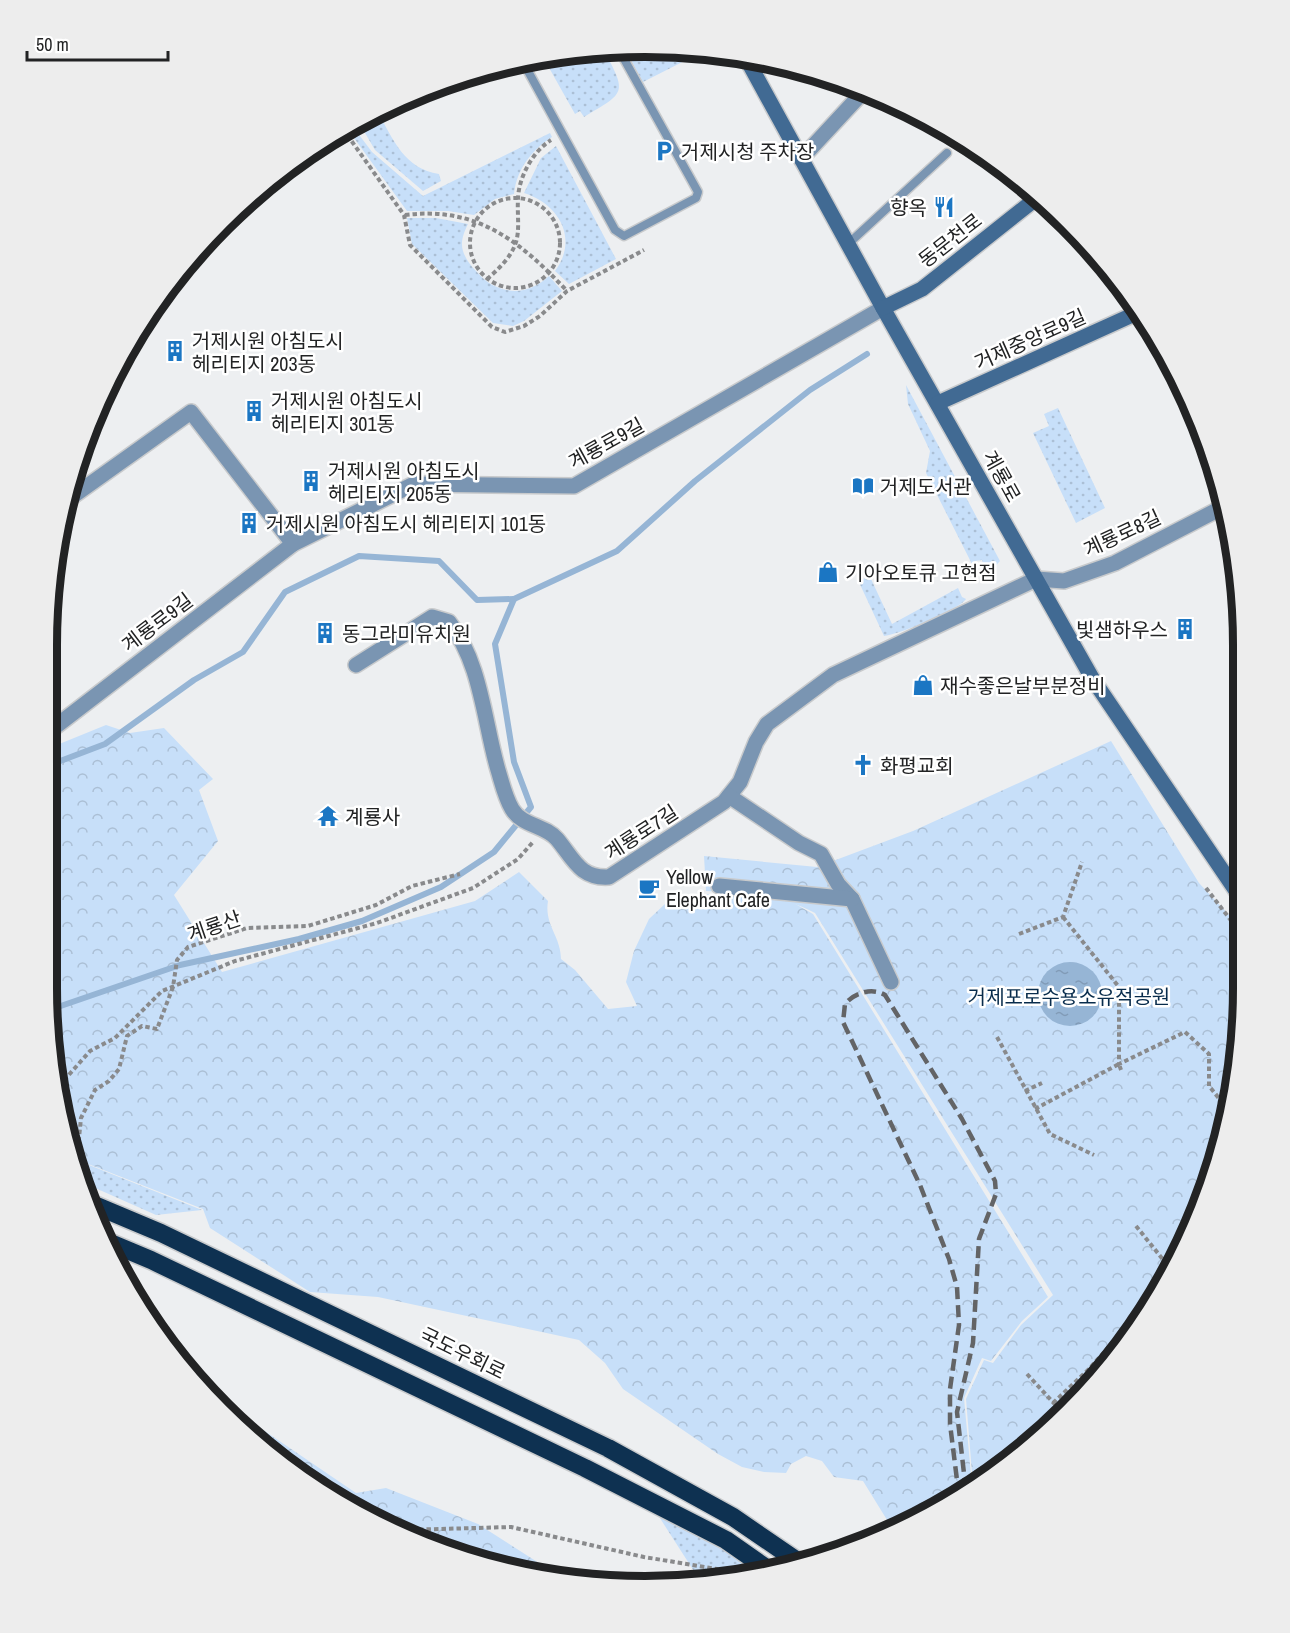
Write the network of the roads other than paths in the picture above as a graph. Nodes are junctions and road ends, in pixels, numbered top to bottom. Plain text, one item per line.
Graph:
1 (623, 58) edge
2 (751, 67) edge
3 (527, 69) edge
4 (858, 97) edge
5 (947, 153) dead end
6 (801, 159) junction
7 (1032, 202) edge
8 (848, 244) junction
9 (883, 308) junction
10 (1132, 315) edge
11 (938, 403) junction
12 (77, 493) edge
13 (1217, 510) edge
14 (293, 544) junction
15 (1035, 579) junction
16 (356, 665) dead end
17 (57, 725) edge
18 (729, 796) junction
19 (719, 886) dead end
20 (1233, 886) edge
21 (852, 899) junction
22 (891, 982) dead end
23 (100, 1207) edge
24 (117, 1246) edge
25 (792, 1557) edge
26 (761, 1565) edge

1 - 3 lane
2 - 6 street, 계룡로
4 - 6 street
5 - 8 lane
6 - 8 street, 계룡로
7 - 9 street, 동문천로
8 - 9 street, 계룡로
9 - 11 street, 계룡로
9 - 14 street, 계룡로9길
10 - 11 street, 거제중앙로9길
11 - 15 street, 계룡로
12 - 14 street
13 - 15 street, 계룡로8길
14 - 17 street, 계룡로9길
15 - 18 street, 계룡로7길
15 - 20 street, 계룡로
16 - 18 street, 계룡로7길
18 - 21 street
19 - 21 street
21 - 22 street
23 - 25 highway, 국도우회로
24 - 26 highway

